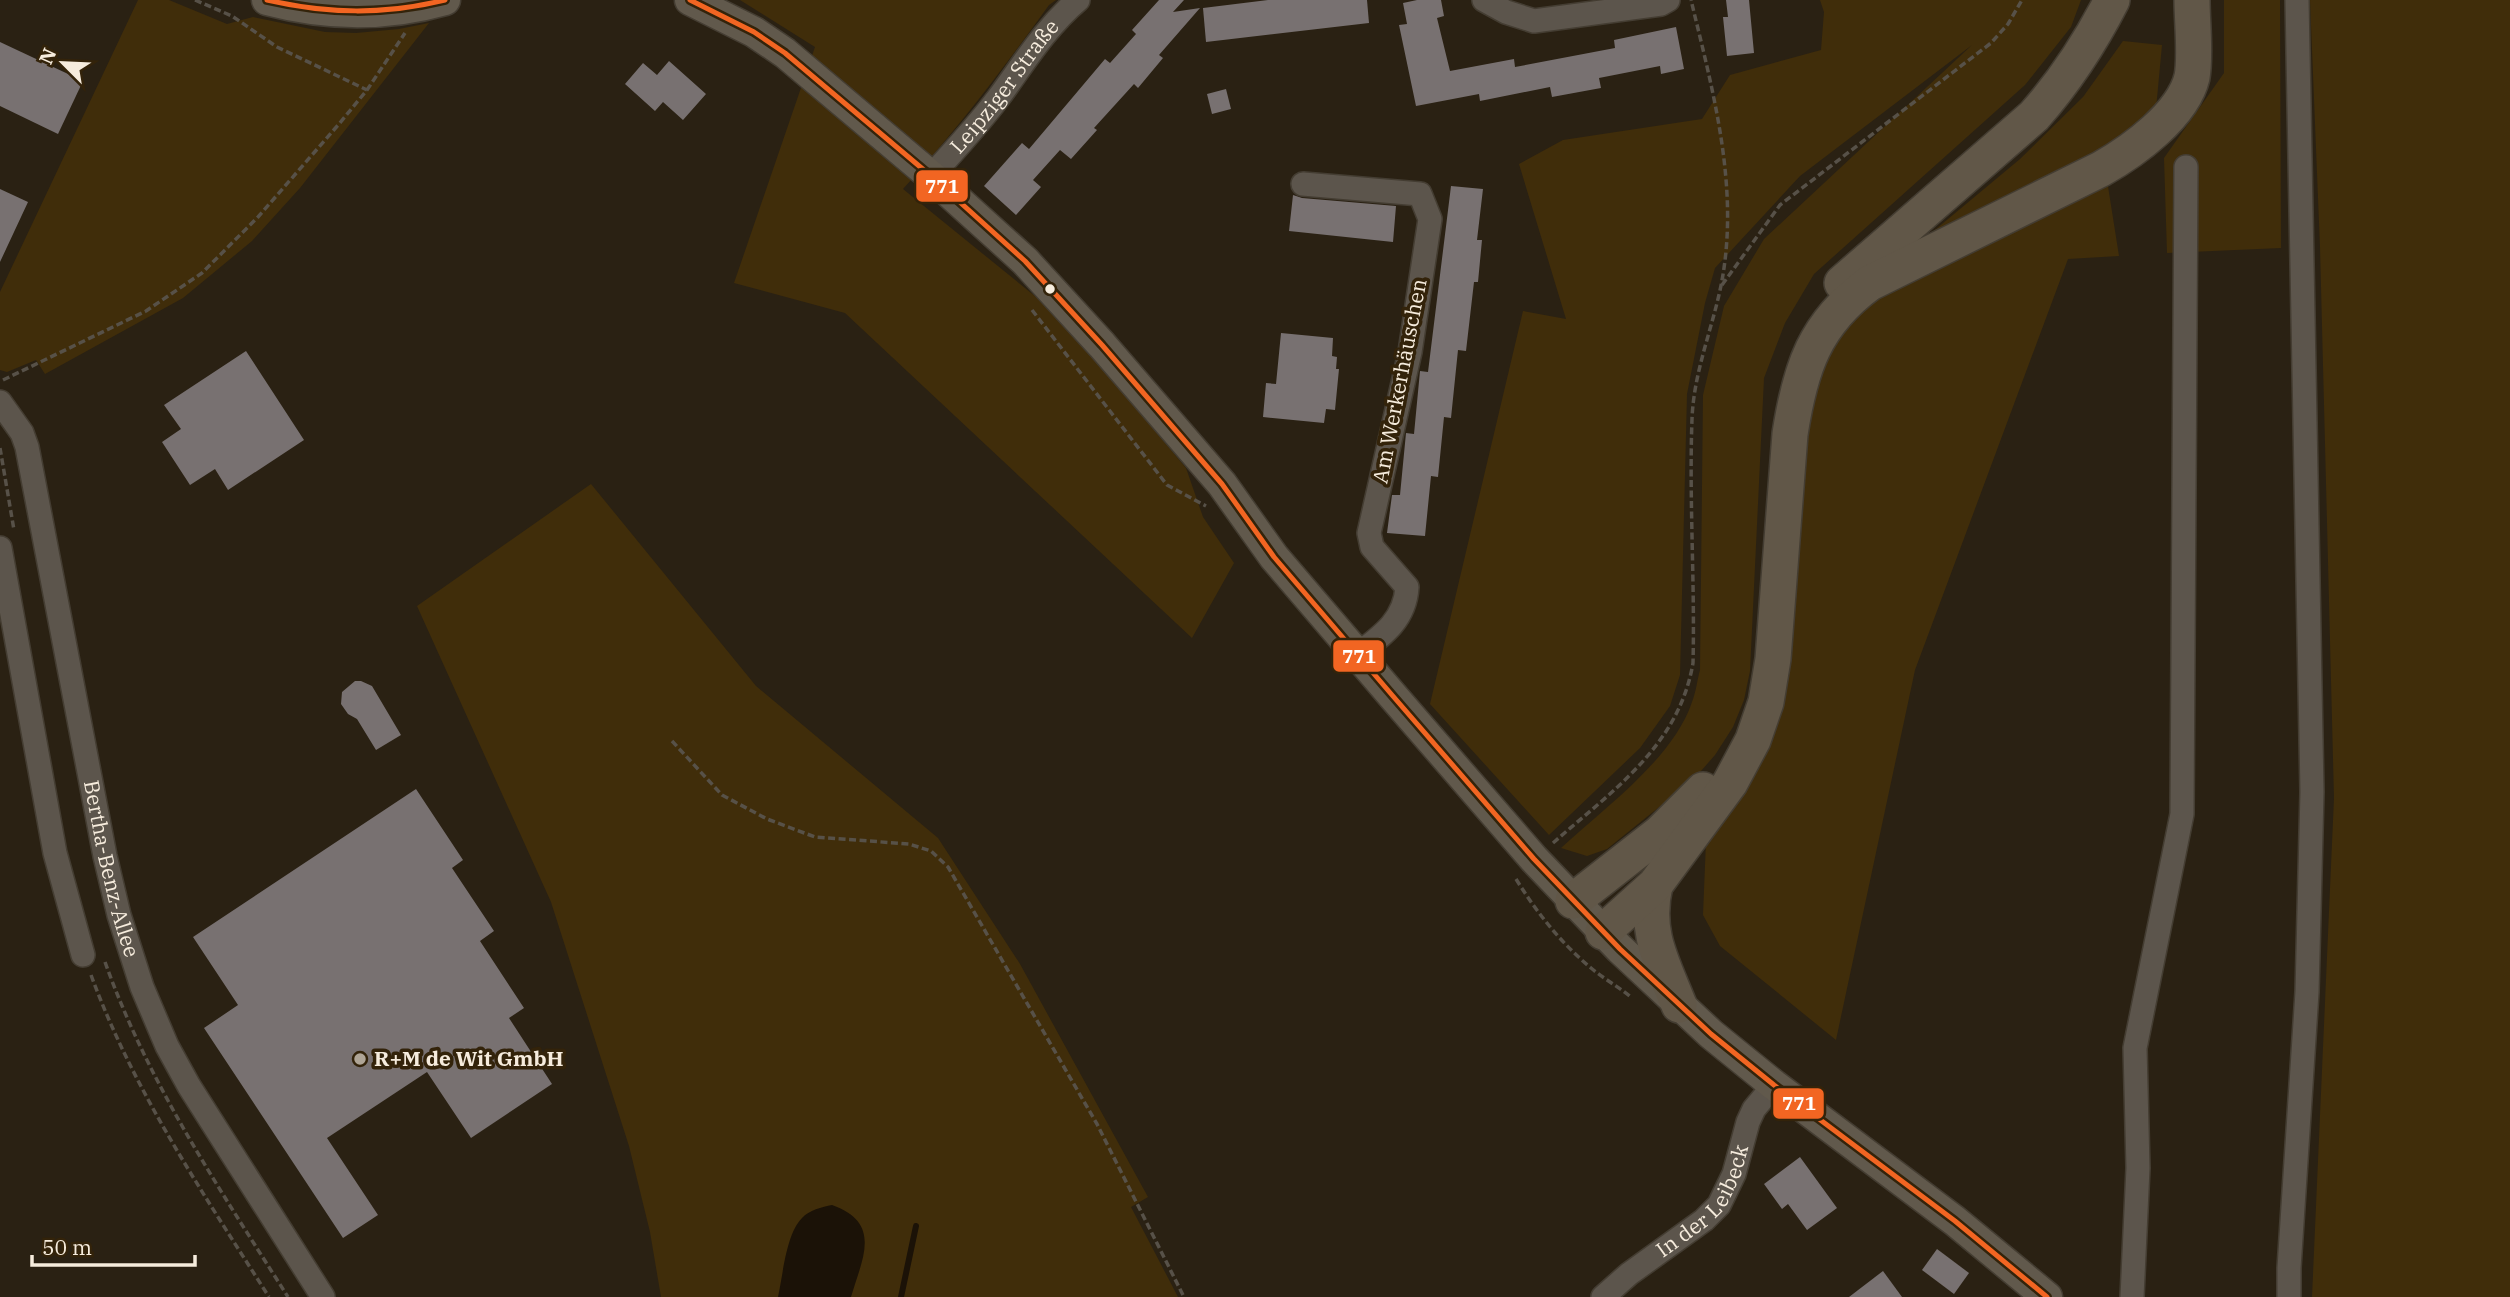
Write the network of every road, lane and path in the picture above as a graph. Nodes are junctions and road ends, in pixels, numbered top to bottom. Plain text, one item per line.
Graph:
1 (195, 0) edge
2 (267, 0) edge
3 (690, 0) edge
4 (1078, 0) edge
5 (1484, 0) edge
6 (1668, 0) edge
7 (1691, 0) edge
8 (2022, 0) edge
9 (2112, 0) edge
10 (2192, 0) edge
11 (2297, 0) edge
12 (434, 3) edge
13 (367, 90) junction
14 (2186, 167) dead end
15 (931, 176) junction
16 (1303, 184) dead end
17 (1720, 288) junction
18 (0, 382) edge
19 (0, 402) edge
20 (0, 548) edge
21 (1358, 654) junction
22 (672, 741) dead end
23 (1534, 859) junction
24 (1655, 885) junction
25 (1573, 901) junction
26 (1603, 932) junction
27 (83, 955) joint
28 (1679, 1005) junction
29 (1765, 1095) junction
30 (270, 1297) edge
31 (323, 1297) edge
32 (1184, 1297) edge
33 (1603, 1297) edge
34 (2047, 1297) edge
35 (2132, 1297) edge
36 (2289, 1297) edge

1 - 13 path
2 - 12 main road
3 - 15 main road
4 - 15 street, Leipziger Straße
5 - 6 street
7 - 17 path
8 - 17 path
9 - 25 highway
10 - 24 highway
11 - 36 street
12 - 13 path
13 - 18 path
14 - 35 street
15 - 21 main road
16 - 21 street, Am Werkerhäuschen
17 - 23 path
19 - 31 street, Bertha-Benz-Allee
20 - 27 street
21 - 23 main road
22 - 32 path
23 - 25 main road
24 - 26 highway
24 - 28 highway
25 - 26 main road
26 - 28 main road
27 - 30 path
28 - 29 main road
29 - 33 street, In der Leibeck
29 - 34 main road

